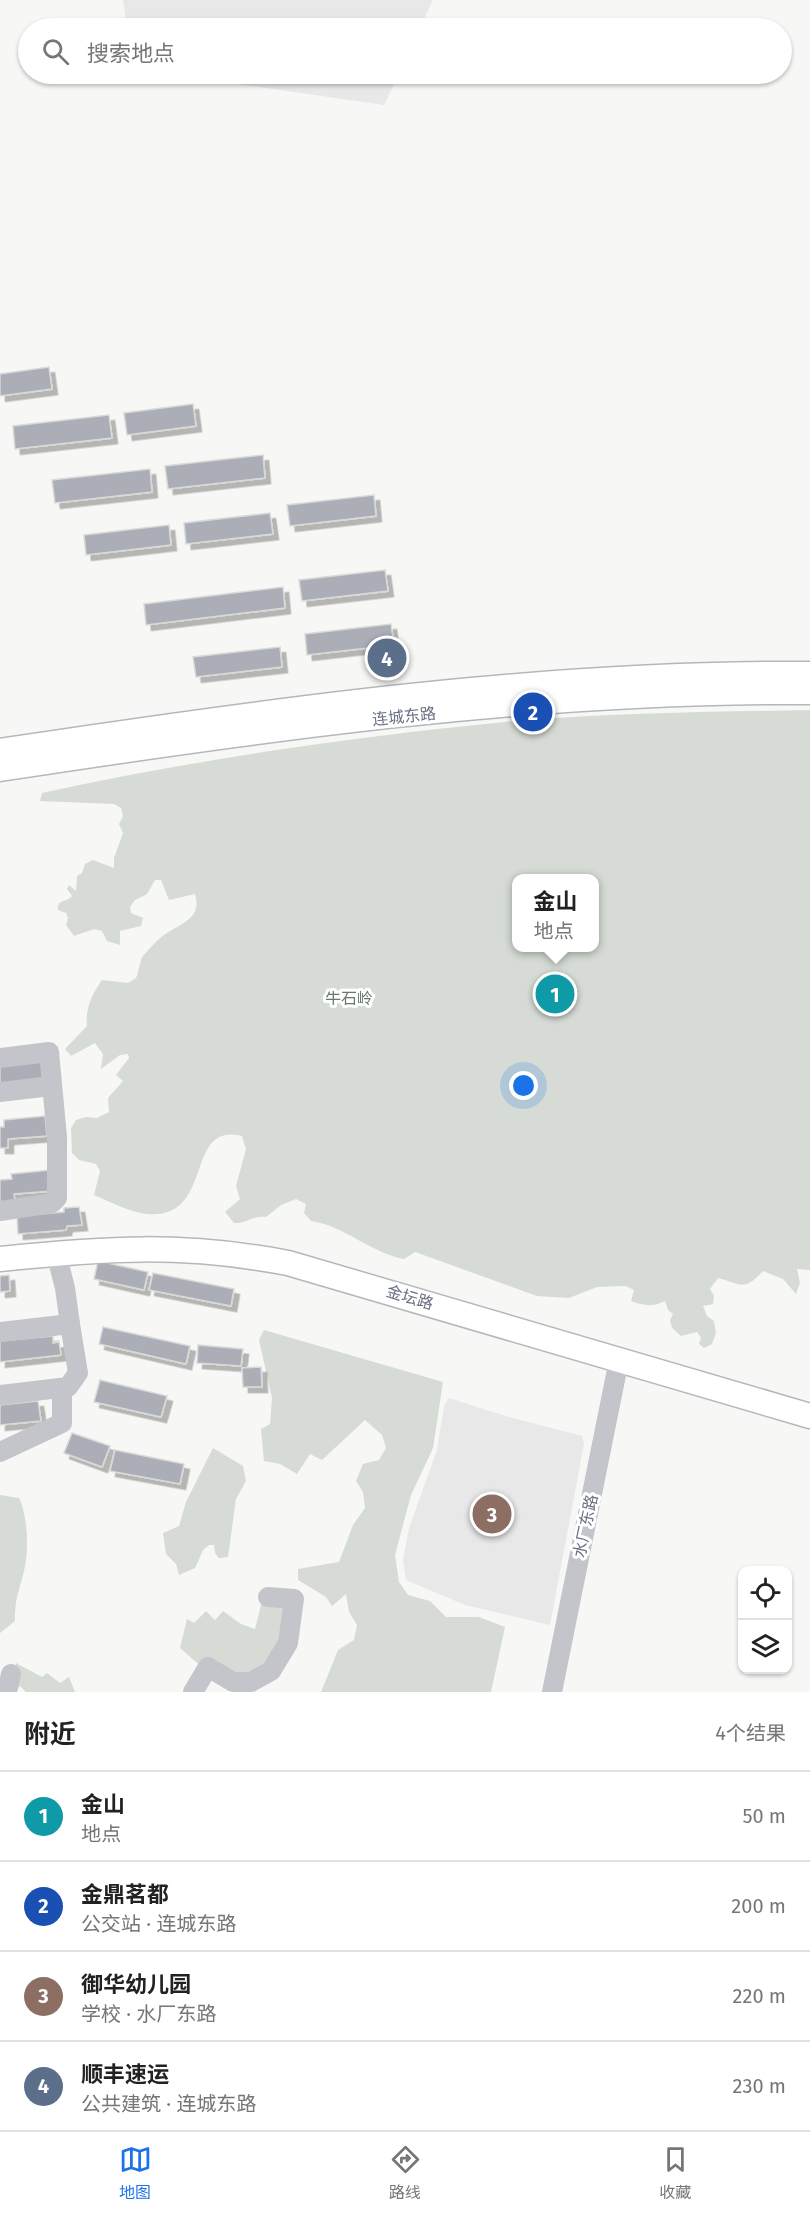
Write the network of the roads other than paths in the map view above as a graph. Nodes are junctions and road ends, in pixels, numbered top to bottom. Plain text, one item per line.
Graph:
1 (810, 674) edge
2 (810, 692) edge
3 (0, 752) edge
4 (0, 769) edge
5 (0, 1058) edge
6 (51, 1086) junction
7 (0, 1092) edge
8 (0, 1211) edge
9 (56, 1253) junction
10 (0, 1259) edge
11 (70, 1324) junction
12 (0, 1332) edge
13 (619, 1360) junction
14 (62, 1388) junction
15 (0, 1395) edge
16 (810, 1416) edge
17 (0, 1452) edge
18 (268, 1597) dead end
19 (193, 1692) edge
20 (552, 1692) edge

1 - 3 main road, 连城东路
2 - 4 main road, 连城东路
5 - 6 street
6 - 7 street
6 - 8 street
9 - 10 main road, 金坛路
9 - 11 street
9 - 13 main road, 金坛路
11 - 12 street
11 - 14 street
13 - 16 main road, 金坛路
13 - 20 street, 水厂东路
14 - 15 street
14 - 17 street
18 - 19 street

